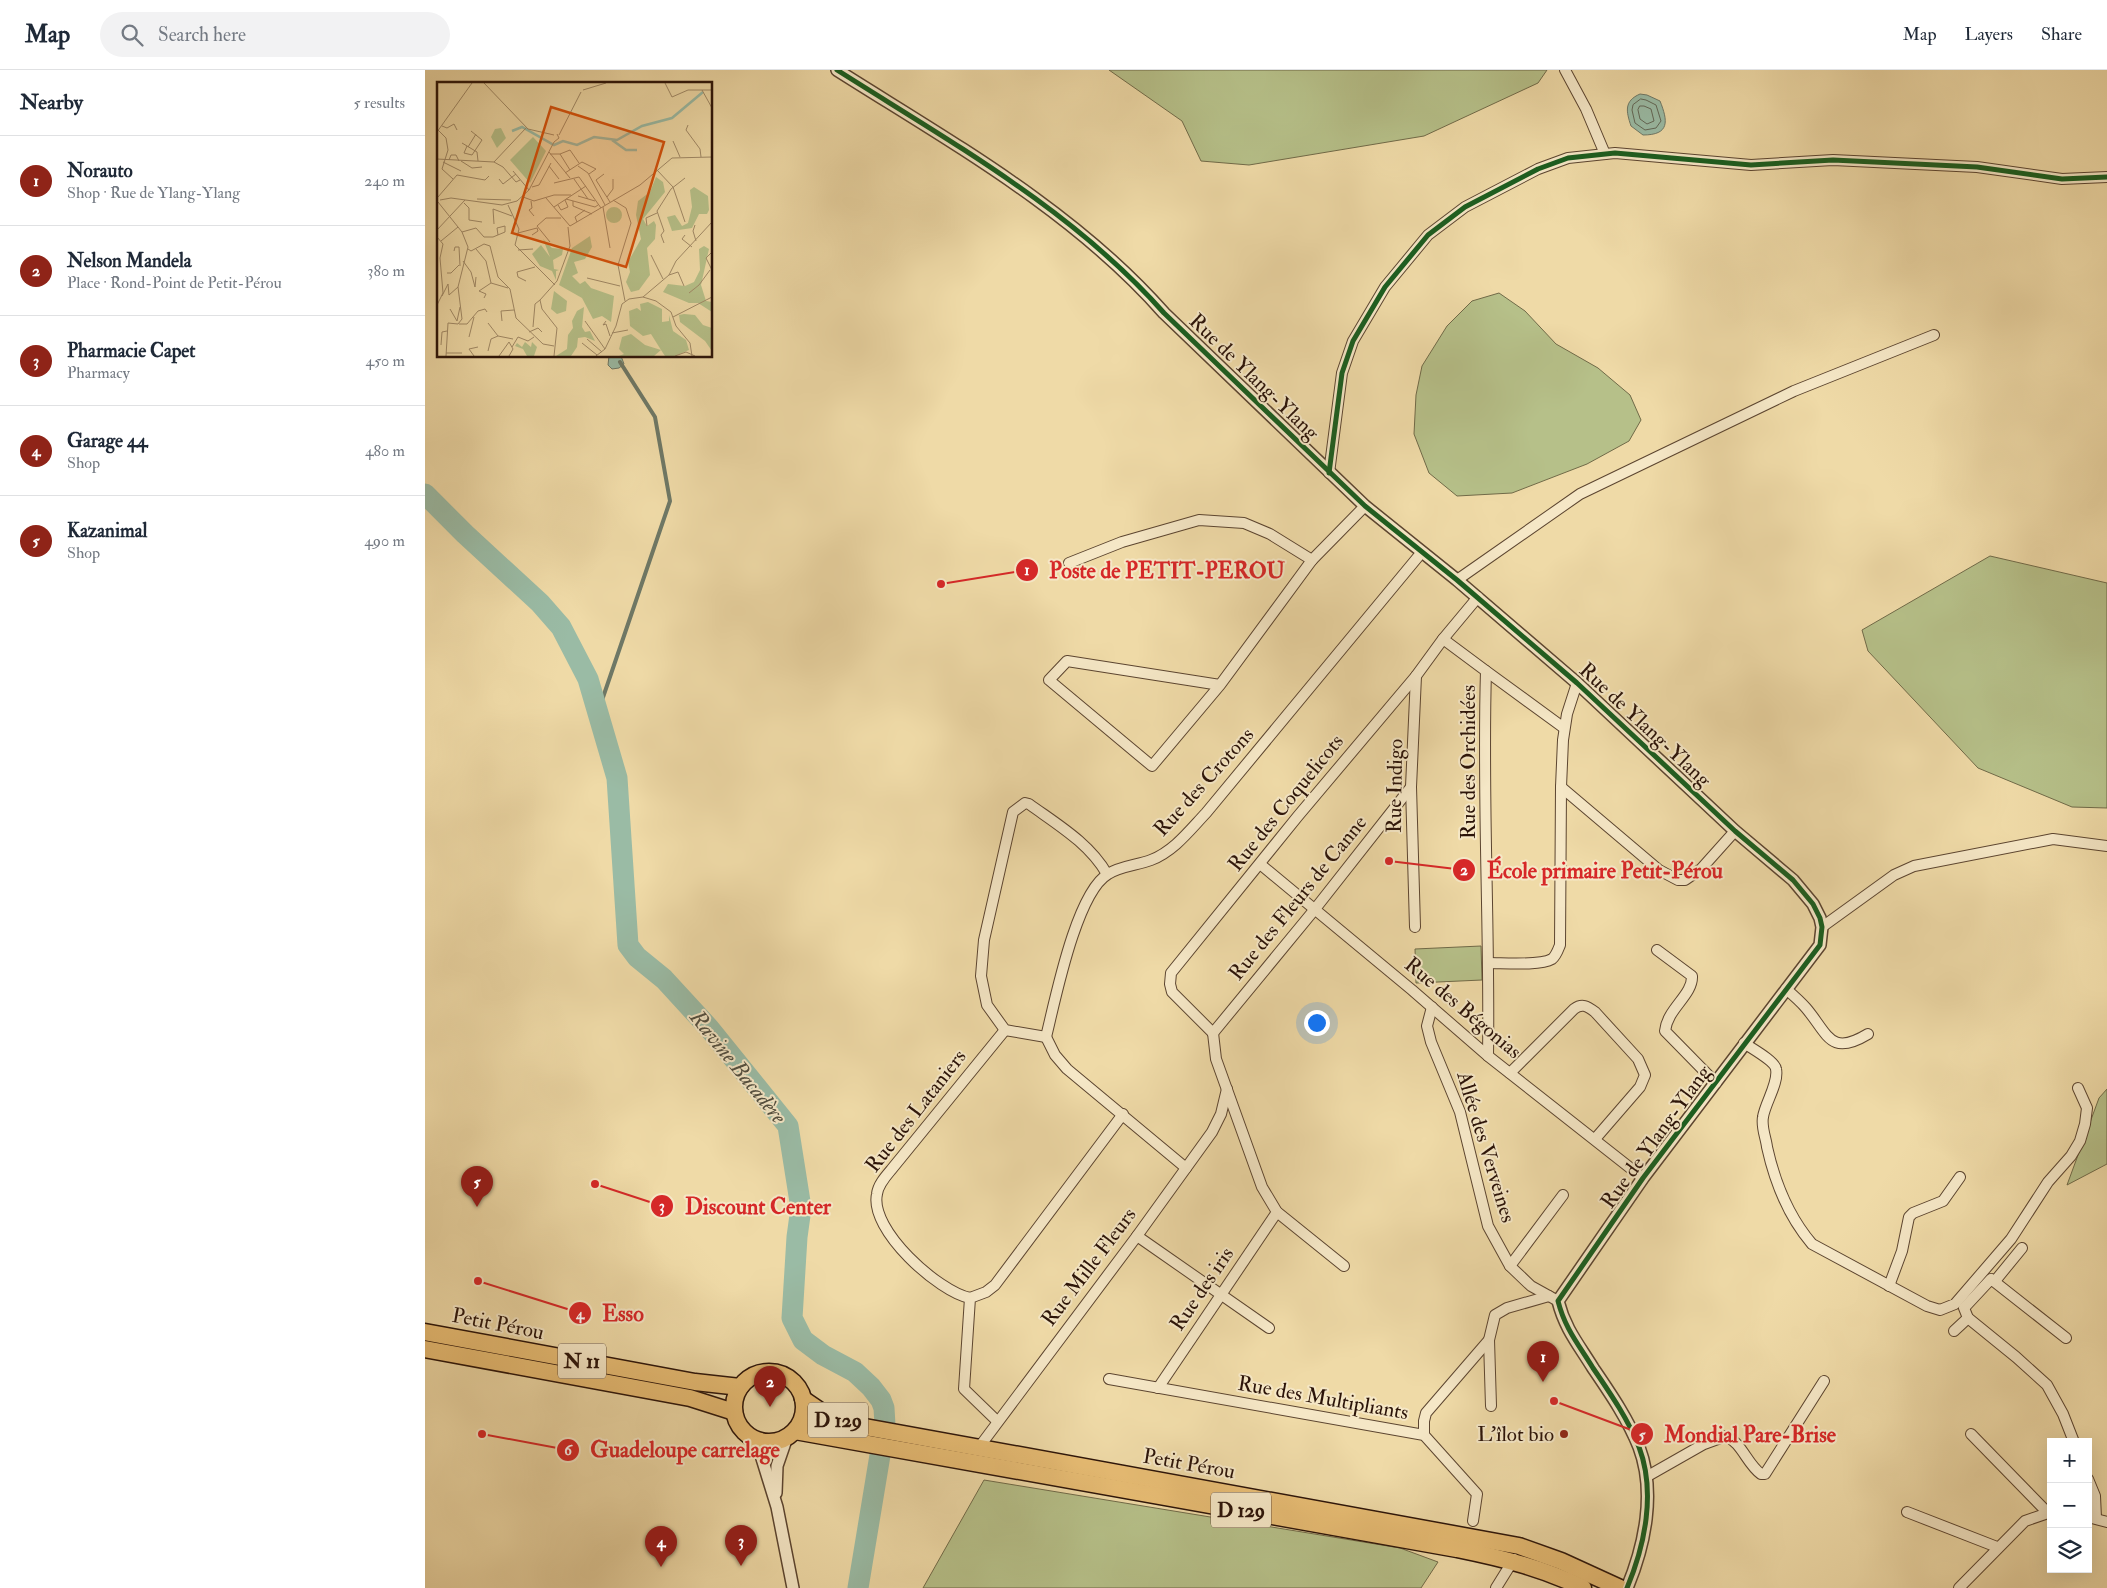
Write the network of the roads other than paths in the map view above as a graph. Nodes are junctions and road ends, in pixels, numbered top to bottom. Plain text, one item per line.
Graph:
1 (837, 70) edge
2 (1565, 70) edge
3 (1605, 154) junction
4 (2107, 177) edge
5 (1934, 335) dead end
6 (1329, 473) junction
7 (1365, 506) junction
8 (1421, 552) junction
9 (1312, 560) junction
10 (1069, 563) dead end
11 (1457, 580) junction
12 (1478, 598) junction
13 (1443, 639) junction
14 (1486, 671) junction
15 (1416, 676) junction
16 (1577, 683) junction
17 (1220, 685) junction
18 (1565, 728) junction
19 (1411, 787) junction
20 (1561, 787) junction
21 (1735, 831) junction
22 (2107, 846) edge
23 (1260, 864) junction
24 (1107, 874) junction
25 (1315, 909) junction
26 (1415, 927) dead end
27 (1822, 927) junction
28 (1657, 950) dead end
29 (1489, 963) junction
30 (1787, 989) junction
31 (1432, 1007) junction
32 (1005, 1030) junction
33 (1213, 1032) junction
34 (1868, 1034) dead end
35 (1047, 1037) junction
36 (1744, 1043) junction
37 (1488, 1056) junction
38 (1510, 1073) junction
39 (1716, 1083) junction
40 (2078, 1088) dead end
41 (1227, 1089) junction
42 (1123, 1114) junction
43 (1595, 1139) junction
44 (1186, 1168) junction
45 (1960, 1176) dead end
46 (1643, 1178) junction
47 (1563, 1195) dead end
48 (1277, 1212) junction
49 (1137, 1236) junction
50 (2022, 1248) dead end
51 (1344, 1266) dead end
52 (1510, 1266) junction
53 (1995, 1281) junction
54 (1889, 1286) junction
55 (1221, 1296) junction
56 (970, 1298) junction
57 (1554, 1299) junction
58 (1968, 1318) junction
59 (1269, 1328) dead end
60 (1954, 1331) dead end
61 (425, 1332) edge
62 (2066, 1338) dead end
63 (1489, 1340) junction
64 (425, 1350) edge
65 (1109, 1378) dead end
66 (1824, 1381) dead end
67 (740, 1387) junction
68 (1159, 1388) junction
69 (803, 1399) junction
70 (1491, 1406) dead end
71 (735, 1412) junction
72 (997, 1421) junction
73 (791, 1434) junction
74 (1971, 1434) dead end
75 (1424, 1435) junction
76 (883, 1438) junction
77 (2072, 1438) edge
78 (756, 1440) junction
79 (979, 1447) junction
80 (969, 1461) junction
81 (1646, 1477) junction
82 (2092, 1489) edge
83 (777, 1507) junction
84 (2047, 1510) edge
85 (1907, 1512) dead end
86 (2047, 1513) edge
87 (2092, 1517) edge
88 (1473, 1521) dead end
89 (2107, 1522) edge
90 (1997, 1547) junction
91 (1516, 1554) junction
92 (793, 1588) edge
93 (1496, 1588) edge
94 (1583, 1588) edge
95 (1620, 1588) edge
96 (1627, 1588) edge
97 (1959, 1588) edge

1 - 6 street, Rue de Ylang-Ylang
2 - 3 street
3 - 4 street
3 - 6 street
5 - 11 street
6 - 7 street, Rue de Ylang-Ylang
7 - 8 street, Rue de Ylang-Ylang
7 - 9 street
8 - 11 street, Rue de Ylang-Ylang
8 - 24 street, Rue des Crotons
9 - 10 street
9 - 17 street
11 - 12 street, Rue de Ylang-Ylang
12 - 13 street, Rue des Coquelicots
12 - 16 street, Rue de Ylang-Ylang
13 - 14 street, Rue des Orchidées
13 - 15 street, Rue des Coquelicots
14 - 18 street
14 - 29 street, Rue des Orchidées
15 - 19 street, Rue Indigo
15 - 23 street, Rue des Coquelicots
16 - 18 street
16 - 21 street, Rue de Ylang-Ylang
17 - 17 street
18 - 20 street
19 - 25 street, Rue des Fleurs de Canne
19 - 26 street, Rue Indigo
20 - 21 street
20 - 29 street
21 - 27 street, Rue de Ylang-Ylang
22 - 27 street
23 - 25 street, Rue des Bégonias
23 - 33 street, Rue des Coquelicots
24 - 32 street
24 - 35 street
25 - 31 street, Rue des Bégonias
25 - 33 street, Rue des Fleurs de Canne
27 - 30 street, Rue de Ylang-Ylang
28 - 39 street
29 - 37 street, Rue des Orchidées
30 - 34 street
30 - 36 street, Rue de Ylang-Ylang
31 - 37 street, Rue des Bégonias
31 - 52 street, Allée des Verveines
32 - 35 street
32 - 56 street, Rue des Lataniers
33 - 41 street
35 - 42 street
36 - 39 street, Rue de Ylang-Ylang
36 - 54 street
37 - 38 street, Rue des Bégonias
38 - 43 street, Rue des Bégonias
38 - 43 street
39 - 46 street, Rue de Ylang-Ylang
40 - 54 street
41 - 44 street, Rue Mille Fleurs
41 - 48 street
42 - 44 street
42 - 56 street
43 - 46 street, Rue des Bégonias
44 - 49 street, Rue Mille Fleurs
45 - 54 street
46 - 57 street, Rue de Ylang-Ylang
47 - 52 street
48 - 51 street
48 - 55 street, Rue des iris
49 - 55 street
49 - 72 street, Rue Mille Fleurs
50 - 53 street
52 - 57 street, Allée des Verveines
53 - 58 street
53 - 62 street
55 - 59 street
55 - 68 street, Rue des iris
56 - 72 street
57 - 63 street
57 - 81 street
58 - 60 street
58 - 77 street
61 - 67 highway, Petit Pérou / N 11
63 - 70 street
63 - 75 street
64 - 71 highway, Petit Pérou / N 11
65 - 68 street, Rue des Multipliants
66 - 81 street
67 - 69 highway, D 129
67 - 71 highway
68 - 75 street, Rue des Multipliants
69 - 73 highway, D 129
69 - 76 highway, Petit Pérou / D 129
71 - 78 highway
72 - 79 street, Rue Mille Fleurs
73 - 76 highway, Petit Pérou / D 129
73 - 78 highway, D 129
73 - 83 street
74 - 84 street
75 - 88 street, Rue des Multipliants
76 - 79 highway, Petit Pérou / D 129
76 - 80 highway, Petit Pérou / D 129
78 - 83 street
79 - 80 street, Rue Mille Fleurs
79 - 91 highway, Petit Pérou / D 129
80 - 91 highway, Petit Pérou / D 129
81 - 96 street
82 - 87 street
83 - 92 street
85 - 90 street
86 - 90 street
87 - 89 street
90 - 97 street
91 - 93 street
91 - 94 highway, Petit Pérou / D 129
91 - 95 highway, Petit Pérou / D 129

